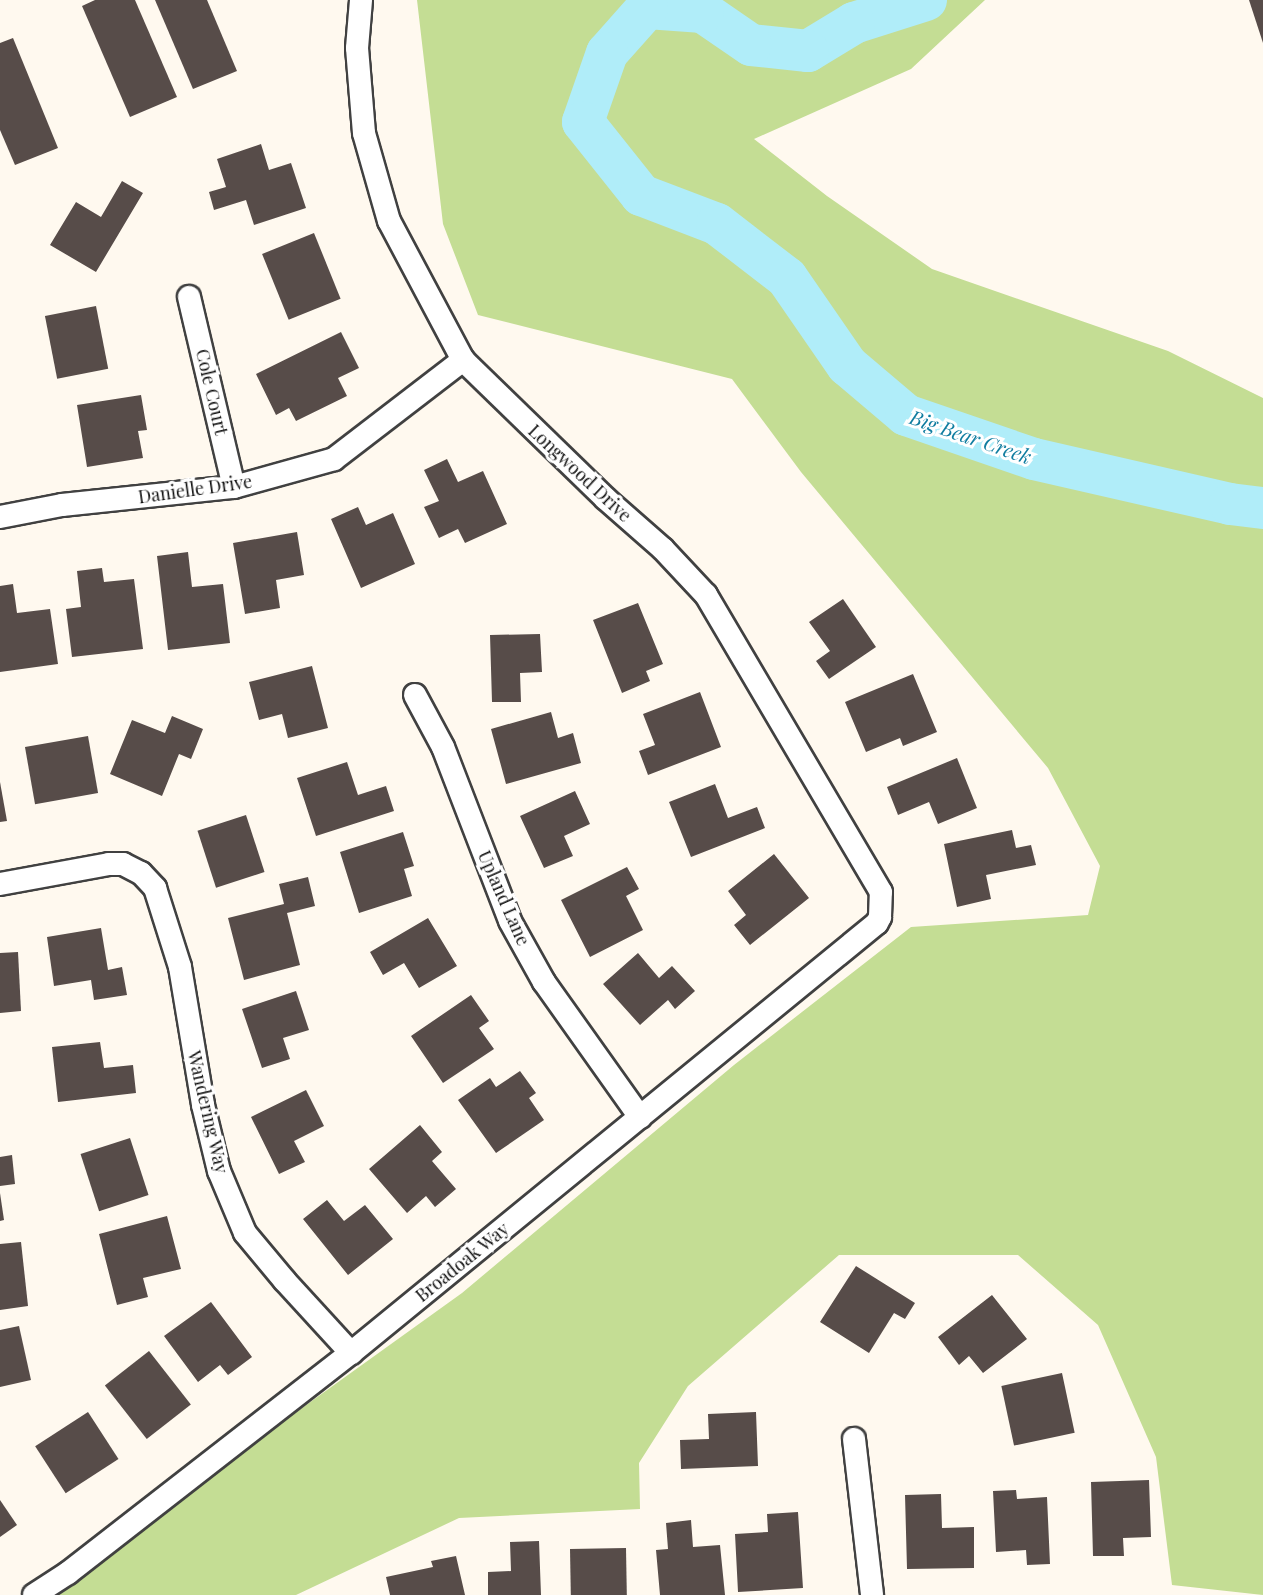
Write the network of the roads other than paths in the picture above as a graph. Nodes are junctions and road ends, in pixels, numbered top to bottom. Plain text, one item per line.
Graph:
1 (361, 0) edge
2 (189, 297) dead end
3 (463, 360) junction
4 (234, 487) junction
5 (0, 517) edge
6 (415, 695) dead end
7 (0, 884) edge
8 (880, 917) joint
9 (640, 1117) junction
10 (351, 1353) junction
11 (854, 1439) dead end
12 (34, 1595) edge
13 (872, 1595) edge

1 - 3 street, Longwood Drive
2 - 4 street, Cole Court
3 - 4 street, Danielle Drive
3 - 8 street, Longwood Drive
4 - 5 street, Danielle Drive
6 - 9 street, Upland Lane
7 - 10 street, Wandering Way
8 - 9 street, Broadoak Way
9 - 10 street, Broadoak Way
10 - 12 street, Broadoak Way
11 - 13 street

